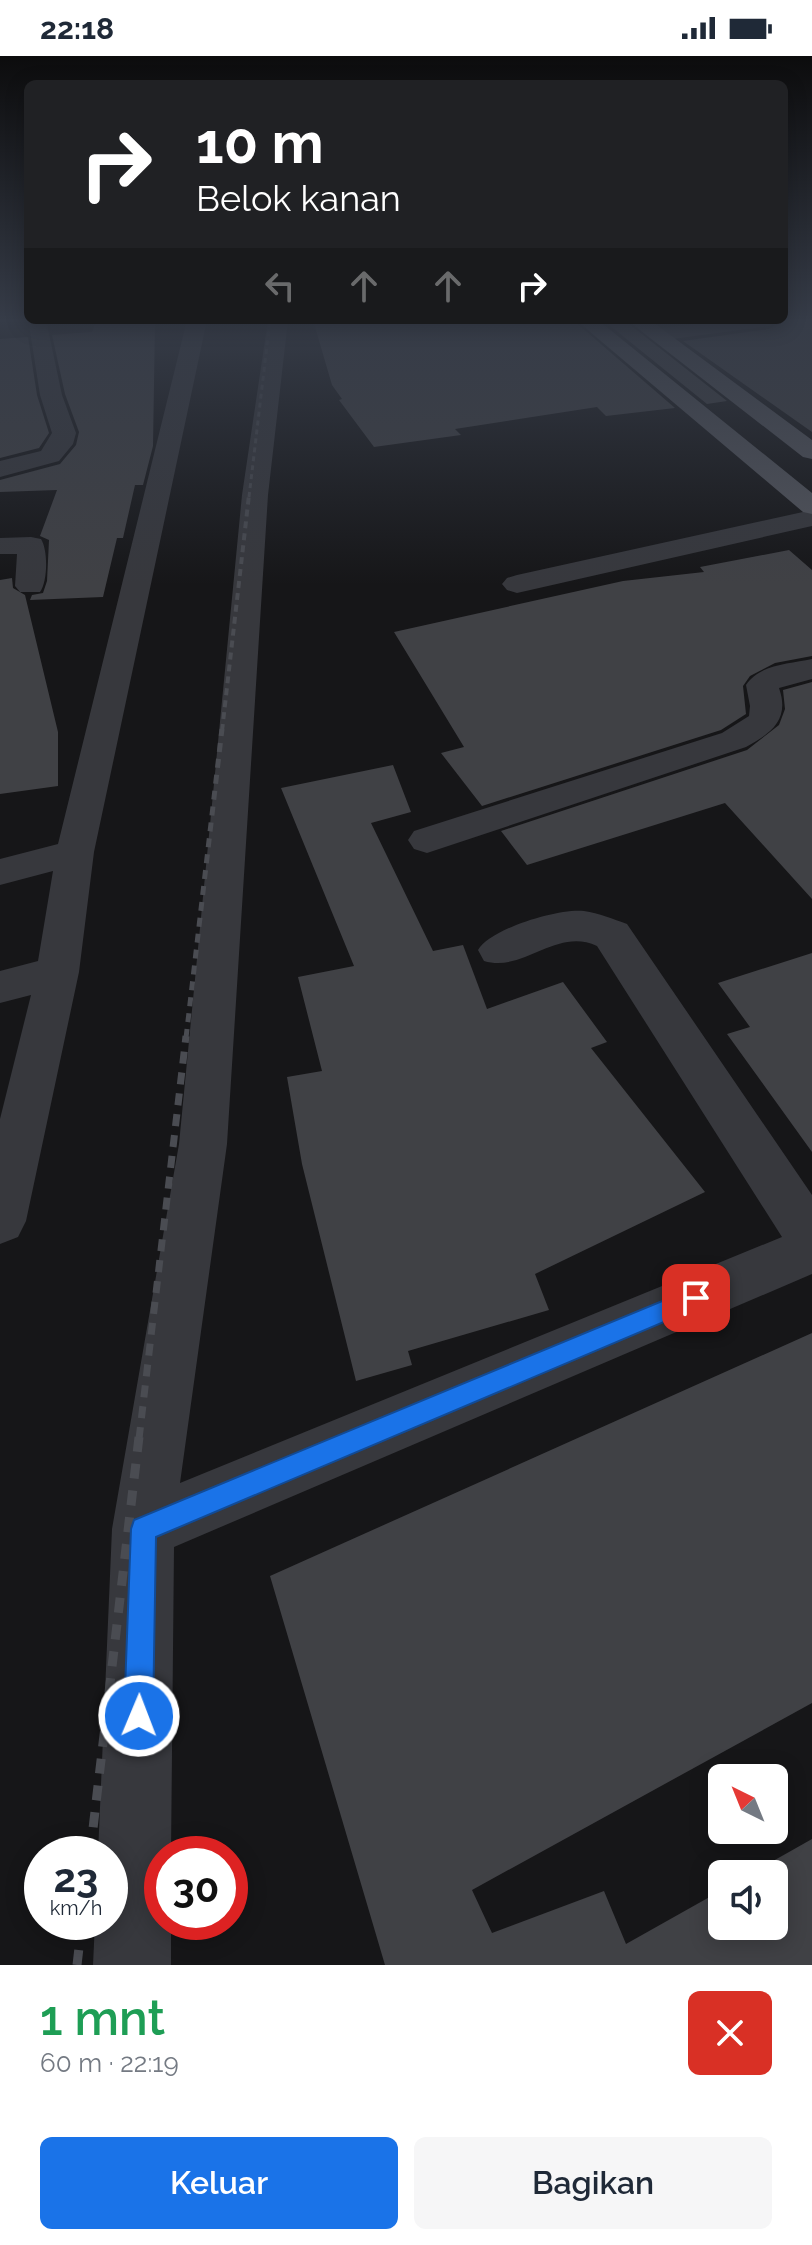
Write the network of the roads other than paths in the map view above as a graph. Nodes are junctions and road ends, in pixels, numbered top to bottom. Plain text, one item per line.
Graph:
1 (55, 407) edge
2 (177, 407) edge
3 (267, 407) edge
4 (692, 407) edge
5 (752, 407) edge
6 (812, 452) edge
7 (0, 469) edge
8 (812, 506) edge
9 (812, 518) edge
10 (0, 546) edge
11 (517, 584) dead end
12 (30, 586) dead end
13 (812, 669) edge
14 (427, 840) dead end
15 (75, 852) junction
16 (0, 872) edge
17 (499, 950) dead end
18 (58, 972) junction
19 (0, 987) edge
20 (0, 1221) edge
21 (812, 1238) edge
22 (812, 1249) edge
23 (143, 1529) junction
24 (132, 1965) edge

1 - 7 street
2 - 15 street
3 - 23 street
4 - 8 main road
5 - 6 main road
9 - 11 street
10 - 12 street
13 - 14 street
15 - 16 street
15 - 18 street
17 - 21 street
18 - 19 street
18 - 20 street
22 - 23 street
23 - 24 street

